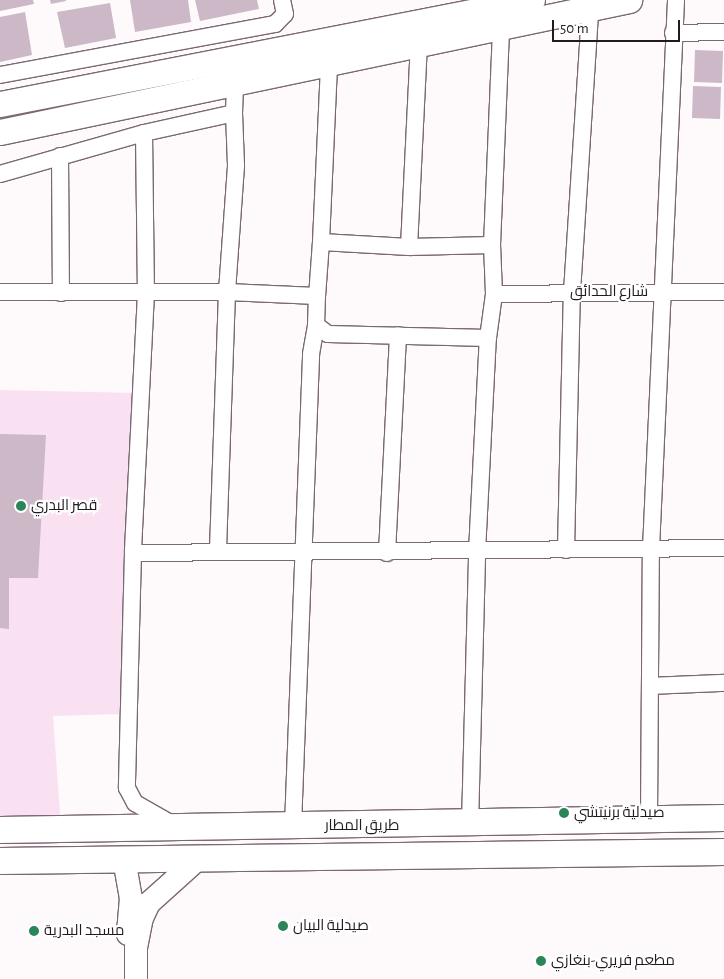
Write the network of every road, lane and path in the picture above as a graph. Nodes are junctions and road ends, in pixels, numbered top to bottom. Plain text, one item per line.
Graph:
1 (282, 0) edge
2 (532, 0) edge
3 (629, 0) edge
4 (676, 0) edge
5 (590, 10) junction
6 (501, 26) junction
7 (724, 32) edge
8 (673, 33) junction
9 (420, 44) junction
10 (329, 64) junction
11 (0, 75) edge
12 (235, 83) junction
13 (0, 104) edge
14 (234, 113) junction
15 (0, 132) edge
16 (144, 133) junction
17 (60, 156) junction
18 (0, 174) edge
19 (321, 242) junction
20 (492, 245) junction
21 (409, 247) junction
22 (0, 292) edge
23 (227, 292) junction
24 (572, 292) junction
25 (660, 292) junction
26 (724, 292) edge
27 (61, 293) junction
28 (146, 293) junction
29 (494, 294) junction
30 (317, 296) junction
31 (316, 325) junction
32 (398, 335) junction
33 (488, 338) junction
34 (724, 548) edge
35 (651, 549) junction
36 (566, 550) junction
37 (218, 551) junction
38 (303, 552) junction
39 (477, 552) junction
40 (133, 553) junction
41 (387, 553) junction
42 (724, 683) edge
43 (651, 686) junction
44 (649, 818) junction
45 (724, 818) edge
46 (470, 825) junction
47 (293, 826) junction
48 (181, 828) junction
49 (0, 830) edge
50 (724, 852) edge
51 (200, 857) junction
52 (124, 859) junction
53 (0, 861) edge
54 (122, 979) edge
55 (136, 979) edge

1 - 11 street
2 - 13 main road
3 - 5 main road
4 - 8 street
5 - 6 main road
5 - 24 street
6 - 9 main road
6 - 20 street
7 - 8 street
8 - 25 street
9 - 10 main road
9 - 21 street
10 - 12 main road
10 - 19 street
12 - 14 street
12 - 15 main road
14 - 16 street
14 - 23 street
16 - 17 street
16 - 28 street
17 - 18 street
17 - 27 street
19 - 21 street
19 - 30 street
20 - 21 street
20 - 29 street
22 - 27 street
23 - 28 street
23 - 30 street
23 - 37 street
24 - 25 street, شارع الحدائق
24 - 29 street, شارع الحدائق
24 - 36 street
25 - 26 street, شارع الحدائق
25 - 35 street
27 - 28 street
28 - 40 street
29 - 33 street
30 - 31 street
31 - 32 street
31 - 38 street
32 - 33 street
32 - 41 street
33 - 39 street
34 - 35 street
35 - 36 street
35 - 43 street
36 - 39 street
37 - 38 street
37 - 40 street
38 - 41 street
38 - 47 street
39 - 41 street
39 - 46 street
40 - 48 street
42 - 43 street
43 - 44 street
44 - 45 highway, طريق المطار
44 - 46 highway, طريق المطار
46 - 47 highway, طريق المطار
47 - 48 highway, طريق المطار
48 - 49 highway, طريق المطار
50 - 51 highway, طريق المطار
51 - 52 highway, طريق المطار
51 - 55 main road
52 - 53 highway, طريق المطار
52 - 54 main road

